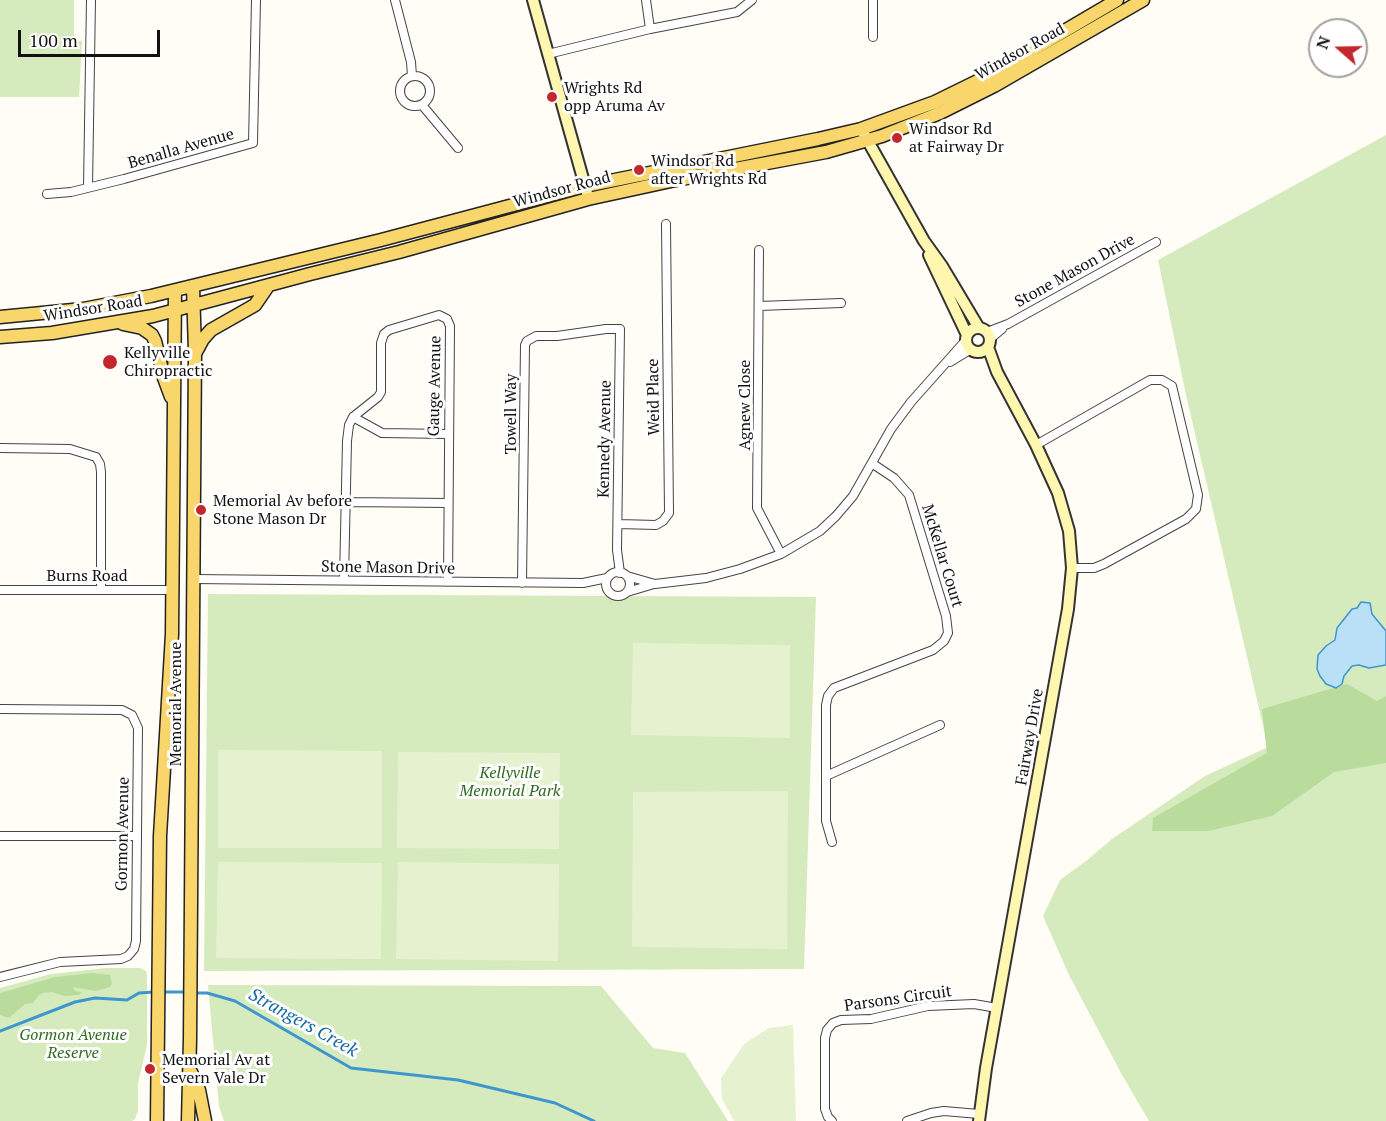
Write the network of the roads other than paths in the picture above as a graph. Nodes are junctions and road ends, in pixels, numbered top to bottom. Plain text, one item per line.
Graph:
1 (91, 0) edge
2 (256, 0) edge
3 (395, 0) edge
4 (533, 0) edge
5 (646, 0) edge
6 (752, 0) edge
7 (873, 0) edge
8 (1117, 0) edge
9 (1143, 0) edge
10 (650, 29) junction
11 (873, 37) dead end
12 (548, 54) junction
13 (412, 76) junction
14 (422, 105) junction
15 (864, 134) junction
16 (458, 148) dead end
17 (585, 186) junction
18 (88, 187) junction
19 (47, 194) dead end
20 (588, 199) junction
21 (666, 224) dead end
22 (1156, 242) dead end
23 (759, 250) dead end
24 (268, 286) junction
25 (193, 287) junction
26 (175, 291) junction
27 (841, 303) dead end
28 (194, 306) junction
29 (759, 306) junction
30 (175, 311) junction
31 (0, 317) edge
32 (119, 324) junction
33 (620, 329) joint
34 (0, 337) edge
35 (979, 340) junction
36 (195, 352) junction
37 (174, 404) junction
38 (353, 417) junction
39 (448, 434) junction
40 (1036, 445) junction
41 (0, 448) edge
42 (873, 464) junction
43 (345, 502) junction
44 (448, 502) junction
45 (618, 524) junction
46 (781, 554) junction
47 (1072, 568) junction
48 (617, 575) junction
49 (193, 579) junction
50 (344, 580) junction
51 (448, 582) junction
52 (522, 583) junction
53 (583, 583) junction
54 (656, 584) junction
55 (607, 589) junction
56 (0, 590) edge
57 (101, 590) junction
58 (173, 590) junction
59 (627, 592) junction
60 (0, 709) edge
61 (940, 725) dead end
62 (826, 776) junction
63 (0, 836) edge
64 (137, 836) junction
65 (832, 843) dead end
66 (0, 977) edge
67 (997, 1008) junction
68 (189, 1068) junction
69 (155, 1118) edge
70 (979, 1118) edge
71 (188, 1121) edge
72 (205, 1121) edge
73 (832, 1121) edge
74 (907, 1121) edge

1 - 18 street
2 - 18 street, Benalla Avenue
3 - 13 street
4 - 12 street
5 - 10 street
6 - 10 street
7 - 11 street
8 - 15 main road, Windsor Road
9 - 15 main road, Windsor Road
10 - 12 street
12 - 17 street
13 - 14 street
13 - 14 street
14 - 16 street
15 - 17 main road, Windsor Road
15 - 20 main road, Windsor Road
15 - 35 street, Fairway Drive
17 - 20 street
17 - 25 main road, Windsor Road
18 - 19 street, Benalla Avenue
20 - 24 main road, Windsor Road
21 - 45 street, Weid Place
22 - 35 street, Stone Mason Drive
23 - 29 street, Agnew Close
24 - 28 main road, Windsor Road
24 - 36 main road
25 - 26 main road, Windsor Road
25 - 28 main road, Memorial Avenue
26 - 30 main road, Memorial Avenue
26 - 31 main road, Windsor Road
27 - 29 street
28 - 30 main road, Windsor Road
28 - 36 main road, Memorial Avenue
29 - 46 street, Agnew Close
30 - 32 main road, Windsor Road
30 - 37 main road, Memorial Avenue
32 - 34 main road, Windsor Road
32 - 37 main road
33 - 45 street, Kennedy Avenue
33 - 52 street, Towell Way
35 - 40 street, Fairway Drive
35 - 42 street, Stone Mason Drive
36 - 49 main road, Memorial Avenue
37 - 58 main road, Memorial Avenue
38 - 39 street
38 - 39 street, Gauge Avenue
38 - 43 street
39 - 44 street, Gauge Avenue
40 - 47 street, Fairway Drive
40 - 47 street
41 - 57 street
42 - 46 street, Stone Mason Drive
42 - 62 street, McKellar Court
43 - 44 street
43 - 50 street
44 - 51 street, Gauge Avenue
45 - 48 street, Kennedy Avenue
46 - 54 street, Stone Mason Drive
47 - 67 street, Fairway Drive
48 - 53 street, Stone Mason Drive
48 - 54 street, Stone Mason Drive
48 - 55 street
48 - 59 street
49 - 50 street, Stone Mason Drive
49 - 68 main road, Memorial Avenue
50 - 51 street, Stone Mason Drive
51 - 52 street, Stone Mason Drive
52 - 53 street, Stone Mason Drive
53 - 55 street, Stone Mason Drive
54 - 59 street, Stone Mason Drive
55 - 59 street, Stone Mason Drive
56 - 57 street, Burns Road
57 - 58 street, Burns Road
58 - 69 main road, Memorial Avenue
60 - 64 street, Gormon Avenue
61 - 62 street
62 - 65 street, McKellar Court
63 - 64 street
64 - 66 street, Gormon Avenue
67 - 70 street, Fairway Drive
67 - 73 street, Parsons Circuit
68 - 71 main road, Memorial Avenue
68 - 72 main road
70 - 74 street

